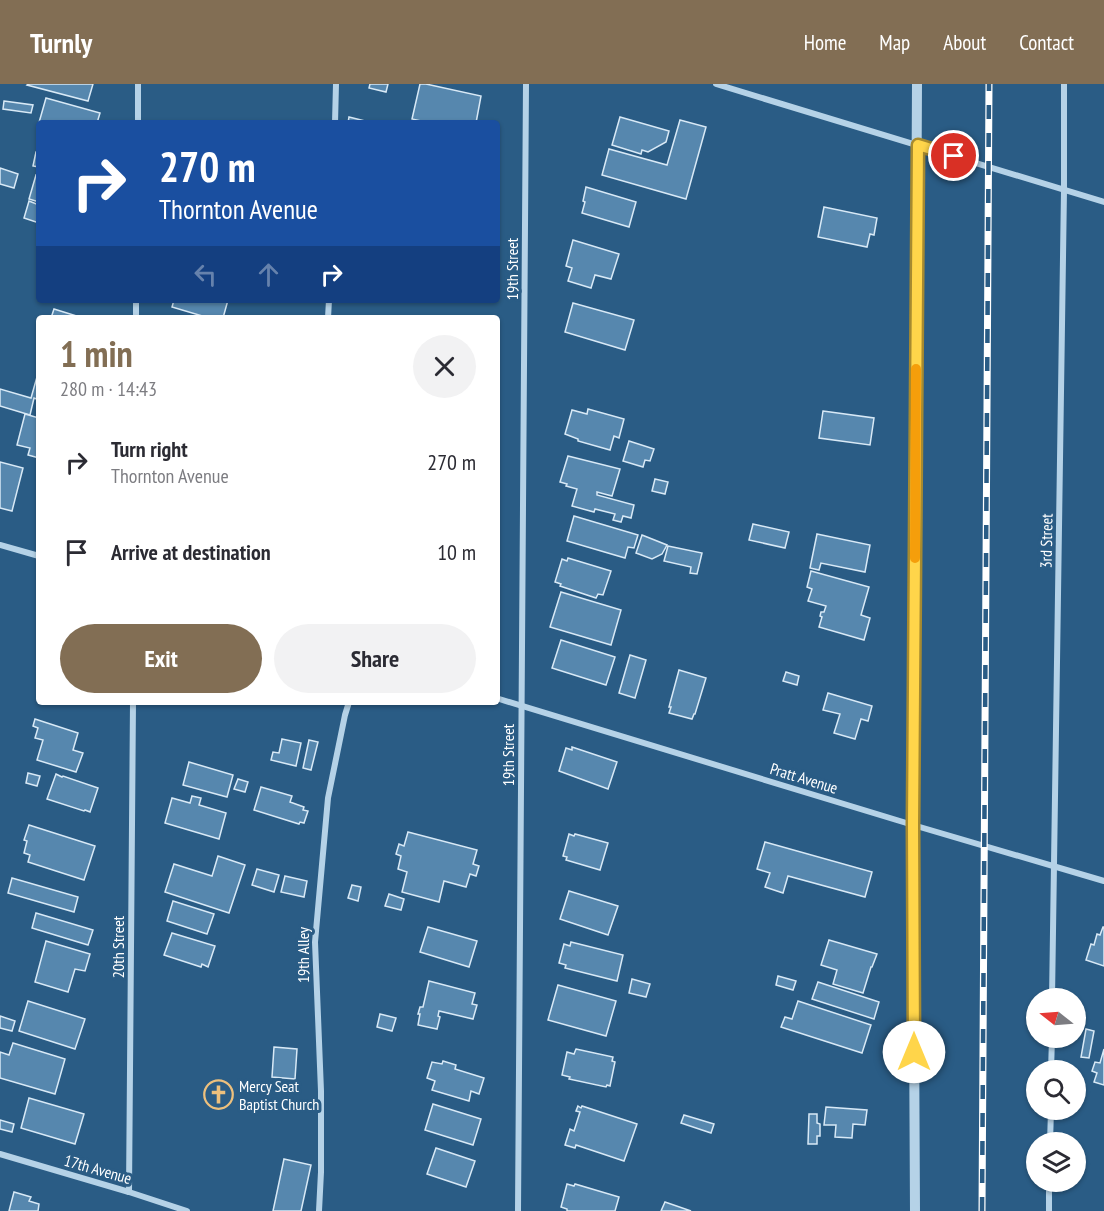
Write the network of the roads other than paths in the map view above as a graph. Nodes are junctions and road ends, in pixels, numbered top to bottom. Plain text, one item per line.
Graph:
1 (138, 84) edge
2 (336, 84) edge
3 (526, 84) edge
4 (716, 84) edge
5 (917, 84) edge
6 (1064, 84) edge
7 (138, 120) edge
8 (335, 120) edge
9 (918, 145) junction
10 (1064, 190) junction
11 (1104, 202) edge
12 (0, 545) edge
13 (36, 555) edge
14 (500, 699) edge
15 (133, 705) edge
16 (348, 705) edge
17 (522, 706) junction
18 (913, 825) junction
19 (1054, 866) junction
20 (1104, 880) edge
21 (1052, 988) edge
22 (0, 1154) edge
23 (129, 1192) junction
24 (1049, 1192) edge
25 (187, 1211) edge
26 (319, 1211) edge
27 (518, 1211) edge
28 (915, 1211) edge
29 (1049, 1211) edge

1 - 7 street
2 - 8 street
3 - 17 street, 19th Street
4 - 9 street
5 - 9 street
6 - 10 street, 3rd Street
9 - 10 street
9 - 18 street
10 - 11 street
10 - 19 street, 3rd Street
12 - 13 street
14 - 17 street, Pratt Avenue
15 - 23 street, 20th Street
16 - 26 street, 19th Alley
17 - 18 street, Pratt Avenue
17 - 27 street, 19th Street
18 - 19 street, Pratt Avenue
18 - 28 street
19 - 20 street, Pratt Avenue
19 - 21 street, 3rd Street
22 - 23 street, 17th Avenue
23 - 25 street, 17th Avenue
24 - 29 street

